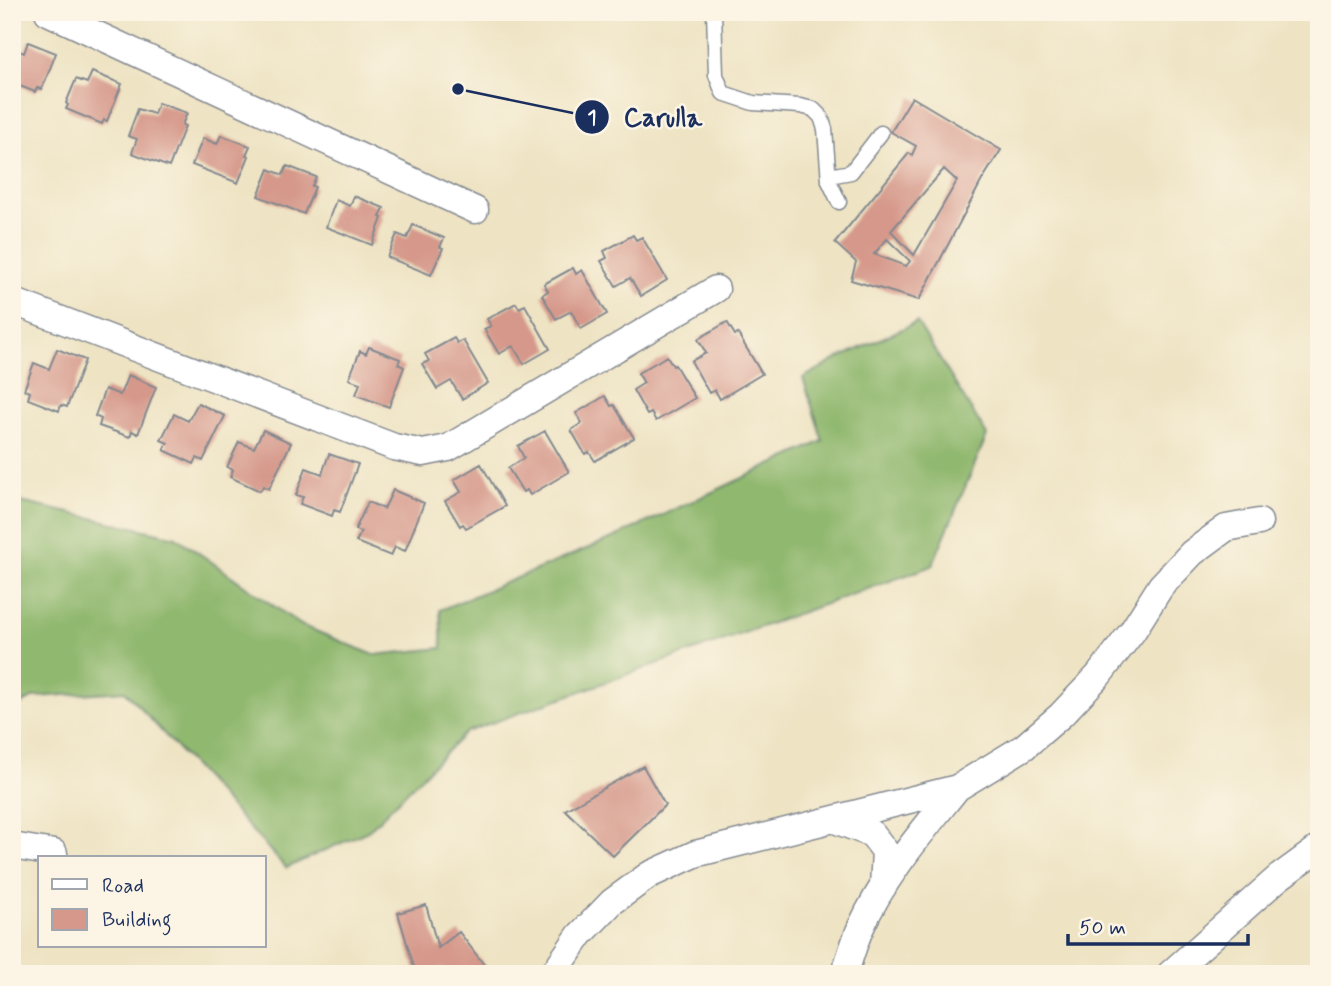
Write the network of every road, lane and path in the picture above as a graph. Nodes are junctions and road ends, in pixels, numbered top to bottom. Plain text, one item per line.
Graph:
1 (48, 12) edge
2 (714, 12) edge
3 (881, 133) dead end
4 (829, 176) junction
5 (839, 202) dead end
6 (475, 210) dead end
7 (716, 289) dead end
8 (12, 302) edge
9 (1259, 522) dead end
10 (957, 789) junction
11 (835, 820) junction
12 (12, 846) edge
13 (1319, 848) edge
14 (54, 853) dead end
15 (883, 888) junction
16 (553, 974) edge
17 (844, 974) edge
18 (1170, 974) edge

1 - 6 street
2 - 4 lane
3 - 4 lane
4 - 5 lane
7 - 8 street
9 - 10 street
10 - 11 street
10 - 15 street
11 - 15 street
11 - 16 street
12 - 14 street
13 - 18 street
15 - 17 street

